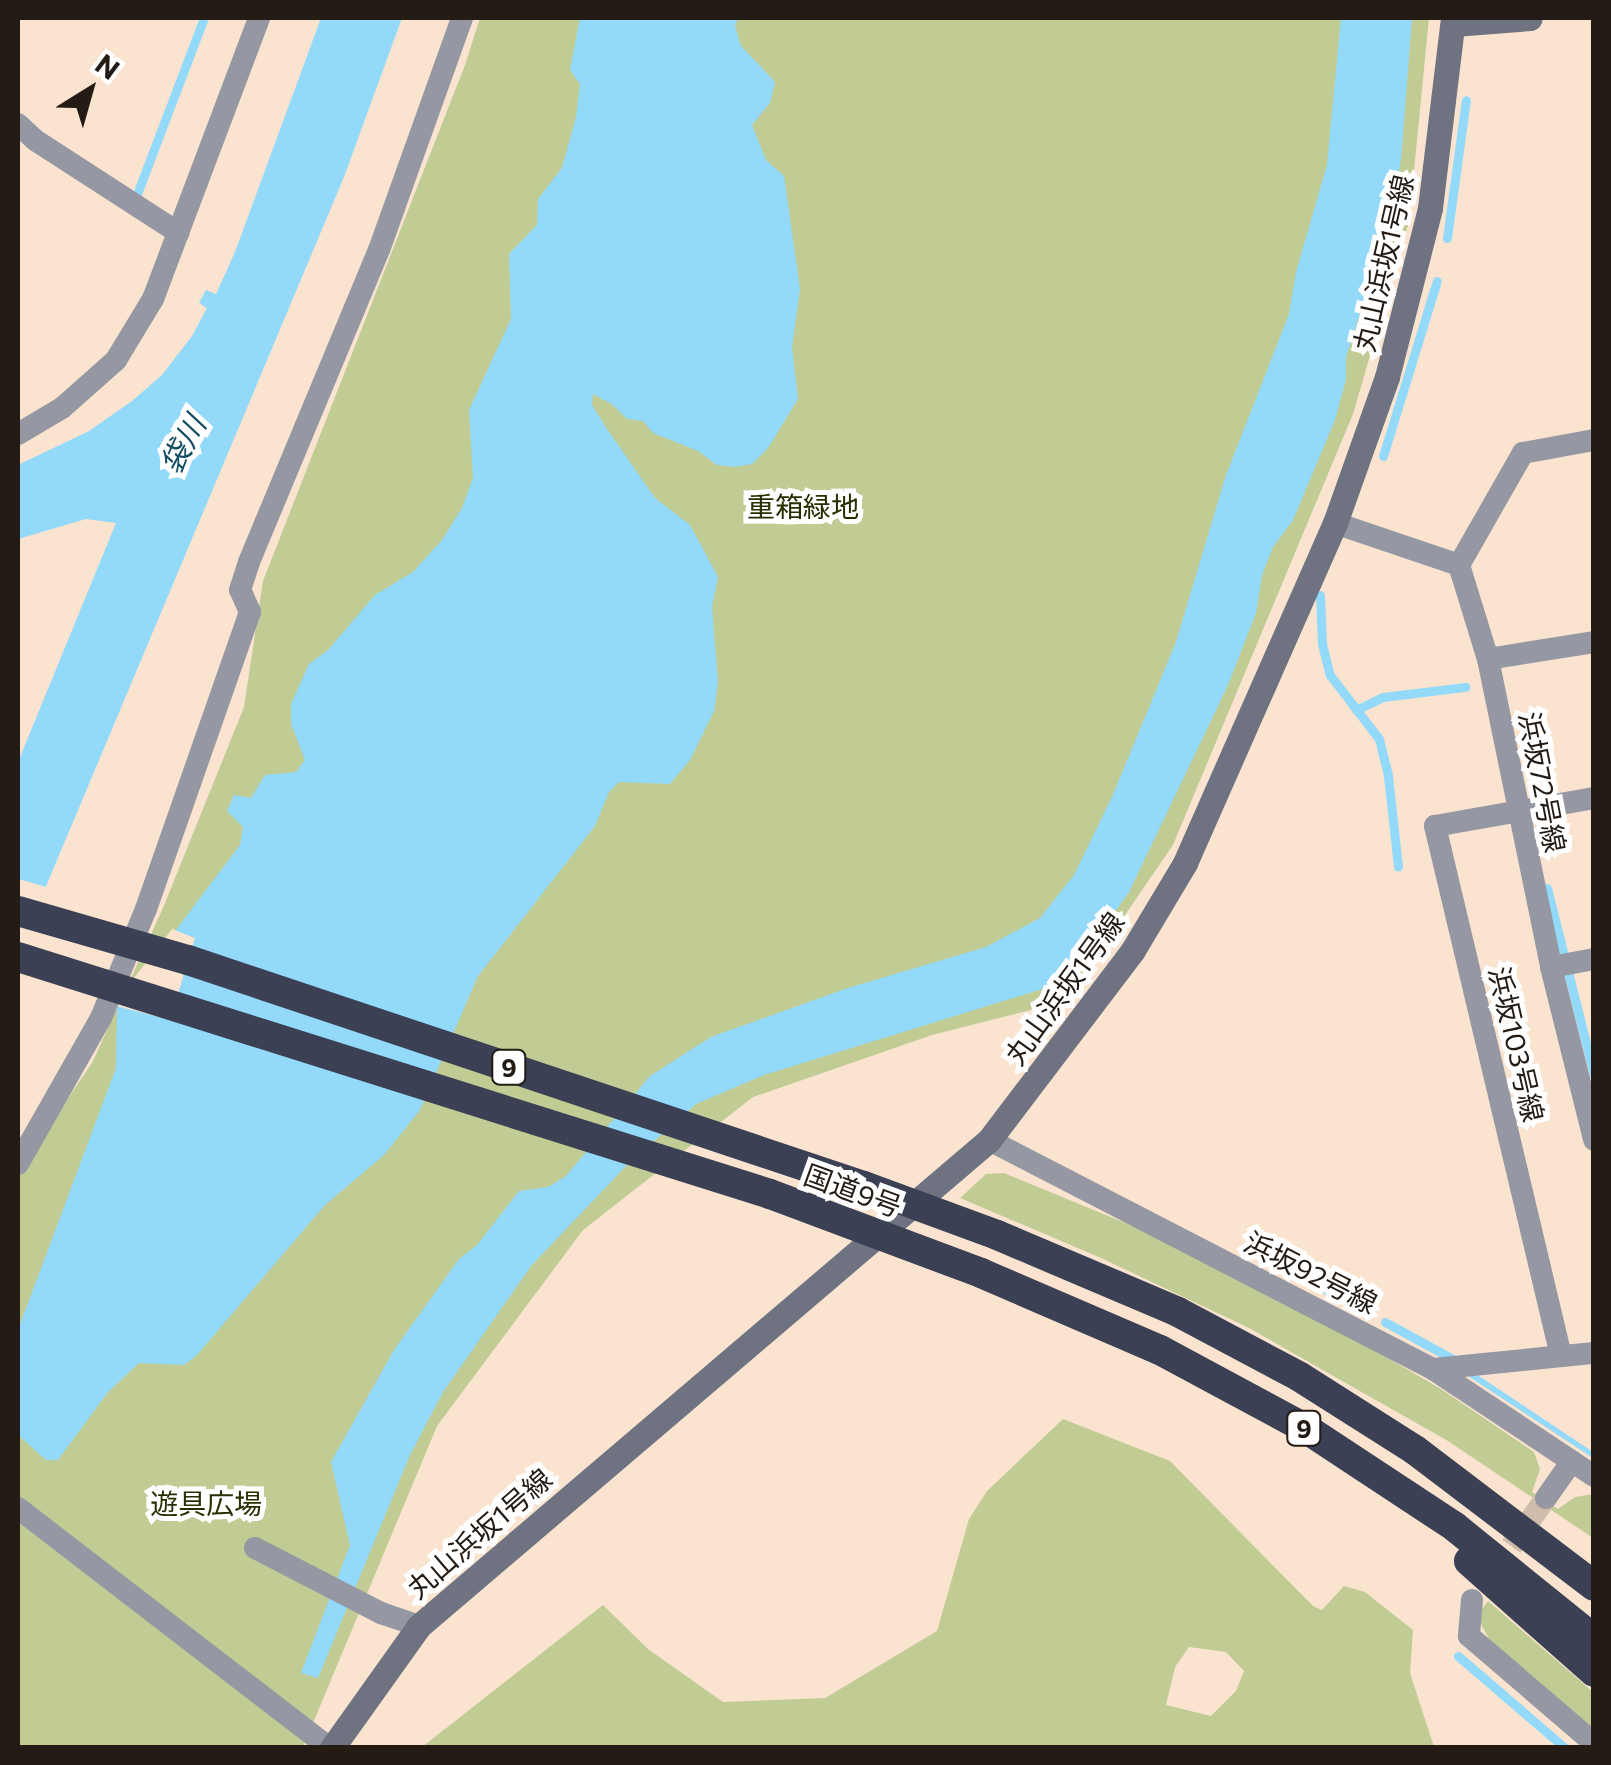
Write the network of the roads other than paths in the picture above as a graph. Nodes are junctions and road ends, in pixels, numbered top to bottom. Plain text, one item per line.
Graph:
1 (260, 18) edge
2 (462, 18) edge
3 (1530, 18) edge
4 (1453, 21) edge
5 (18, 124) edge
6 (179, 233) junction
7 (18, 434) edge
8 (1594, 440) edge
9 (1335, 523) junction
10 (1459, 565) junction
11 (1594, 642) edge
12 (1488, 659) junction
13 (1594, 798) edge
14 (1517, 812) junction
15 (18, 898) edge
16 (18, 912) edge
17 (18, 957) edge
18 (188, 960) junction
19 (1594, 960) edge
20 (1550, 967) junction
21 (18, 968) edge
22 (174, 1005) junction
23 (1592, 1129) edge
24 (989, 1140) junction
25 (18, 1164) edge
26 (1594, 1353) edge
27 (1561, 1356) junction
28 (1433, 1368) junction
29 (1380, 1426) junction
30 (1359, 1461) junction
31 (1572, 1461) junction
32 (1594, 1476) edge
33 (1546, 1498) tunnel mouth
34 (18, 1508) edge
35 (254, 1548) dead end
36 (1594, 1558) edge
37 (1594, 1586) edge
38 (1472, 1600) dead end
39 (419, 1626) junction
40 (1594, 1639) edge
41 (1594, 1672) edge
42 (1594, 1743) edge
43 (331, 1748) edge

1 - 6 street
2 - 25 street
3 - 4 street
4 - 9 street, 丸山浜坂1号線
5 - 6 street
6 - 7 street
8 - 10 street
9 - 10 street
9 - 24 street, 丸山浜坂1号線
10 - 12 street, 浜坂72号線
11 - 12 street
12 - 14 street, 浜坂72号線
13 - 14 street
14 - 20 street, 浜坂72号線
14 - 27 street, 浜坂103号線
15 - 18 highway, bridge
16 - 18 highway, 国道9号 / 9, bridge
17 - 22 highway, 国道9号 / 9, bridge
18 - 29 highway, 国道9号 / 9, bridge
19 - 20 street
20 - 23 street, 浜坂72号線
21 - 22 highway, bridge
22 - 30 highway, 国道9号 / 9, bridge
24 - 28 street, 浜坂92号線
24 - 39 street, 丸山浜坂1号線
26 - 27 street
27 - 28 street
28 - 31 street, 浜坂92号線
29 - 36 highway
29 - 37 highway, 国道9号 / 9
30 - 40 highway, 国道9号 / 9
30 - 41 highway
31 - 32 street, 浜坂92号線
31 - 33 street
34 - 43 street
35 - 39 street
38 - 42 street
39 - 43 street, 丸山浜坂1号線

